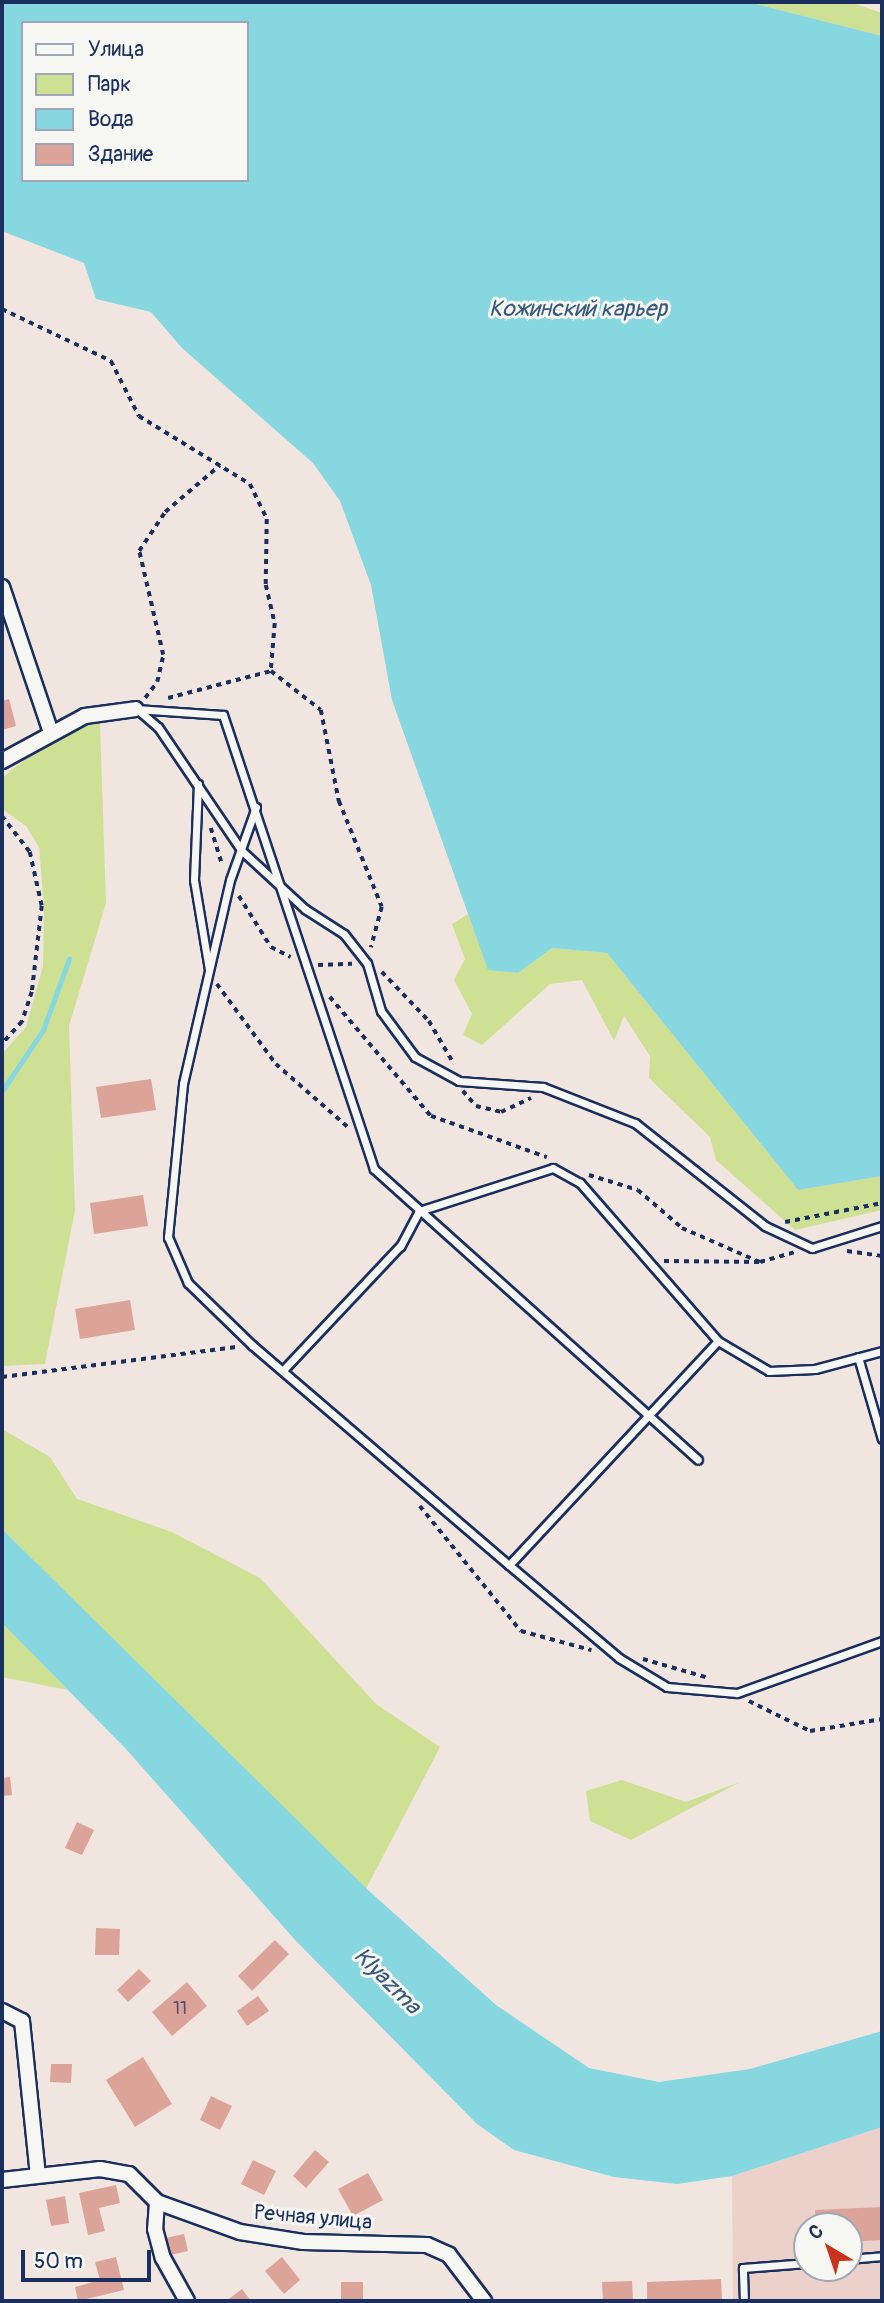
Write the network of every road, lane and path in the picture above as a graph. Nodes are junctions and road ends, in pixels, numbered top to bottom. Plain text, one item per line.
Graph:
1 (2, 309) edge
2 (220, 465) junction
3 (2, 587) edge
4 (271, 671) junction
5 (163, 700) dead end
6 (143, 707) junction
7 (50, 730) junction
8 (2, 761) edge
9 (198, 783) junction
10 (256, 807) junction
11 (2, 816) edge
12 (208, 820) dead end
13 (242, 851) junction
14 (230, 880) junction
15 (285, 890) junction
16 (367, 963) junction
17 (308, 966) junction
18 (210, 973) junction
19 (316, 977) dead end
20 (324, 988) dead end
21 (2, 1044) edge
22 (459, 1081) junction
23 (543, 1087) junction
24 (362, 1134) junction
25 (554, 1160) dead end
26 (579, 1171) dead end
27 (882, 1203) edge
28 (419, 1211) junction
29 (765, 1226) junction
30 (882, 1226) edge
31 (812, 1248) junction
32 (648, 1261) junction
33 (760, 1262) junction
34 (718, 1341) junction
35 (252, 1345) junction
36 (882, 1351) edge
37 (858, 1357) junction
38 (285, 1368) junction
39 (2, 1377) edge
40 (647, 1417) junction
41 (882, 1439) edge
42 (698, 1460) dead end
43 (509, 1565) junction
44 (882, 1642) edge
45 (760, 1707) dead end
46 (882, 1719) edge
47 (2, 2011) edge
48 (37, 2175) junction
49 (2, 2180) edge
50 (158, 2202) junction
51 (882, 2256) edge
52 (863, 2258) edge
53 (793, 2264) edge
54 (187, 2301) edge
55 (484, 2301) edge
56 (744, 2301) edge

1 - 2 path
2 - 4 path
2 - 6 path
3 - 7 street
4 - 5 path
4 - 16 path
6 - 7 street
6 - 9 lane
6 - 10 lane
7 - 8 street
9 - 13 lane
9 - 18 lane
10 - 13 lane
10 - 15 lane
11 - 21 path
12 - 14 path
13 - 14 lane
13 - 15 lane
14 - 17 path
14 - 18 lane
15 - 16 lane
15 - 17 lane
16 - 17 path
16 - 22 path
16 - 22 lane
17 - 19 path
17 - 24 lane
18 - 24 path
18 - 35 lane
20 - 25 path
22 - 23 lane
22 - 23 path
23 - 29 lane
24 - 28 lane
26 - 33 path
27 - 29 path
28 - 32 lane
28 - 38 lane
28 - 40 lane
29 - 31 lane
30 - 31 lane
31 - 33 path
32 - 33 path
32 - 34 lane
34 - 37 lane
34 - 40 lane
35 - 38 lane
35 - 39 path
36 - 37 lane
37 - 41 lane
38 - 43 lane
40 - 42 lane
40 - 43 lane
43 - 44 lane
45 - 46 path
47 - 48 street
48 - 49 street, Речная улица
48 - 50 street, Речная улица
50 - 54 street
50 - 55 street, Речная улица
51 - 52 lane
53 - 56 lane

